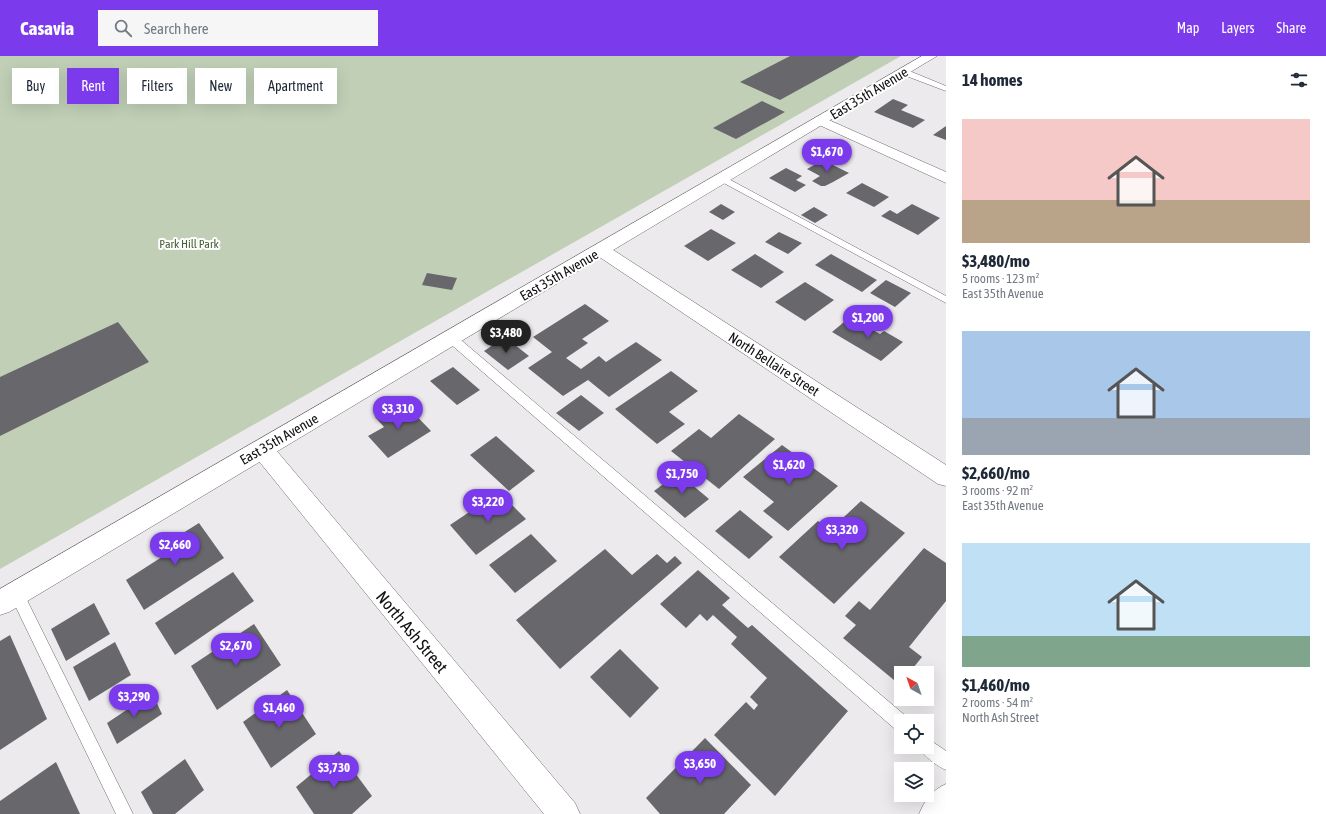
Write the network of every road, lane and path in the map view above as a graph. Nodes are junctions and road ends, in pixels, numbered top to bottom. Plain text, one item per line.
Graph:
1 (931, 56) edge
2 (904, 72) junction
3 (946, 89) edge
4 (822, 121) junction
5 (946, 178) edge
6 (723, 179) junction
7 (601, 250) junction
8 (946, 300) edge
9 (451, 338) junction
10 (262, 449) junction
11 (946, 477) edge
12 (8, 598) edge
13 (894, 717) edge
14 (934, 752) edge
15 (946, 762) edge
16 (946, 799) edge
17 (125, 814) edge
18 (564, 814) edge
19 (935, 814) edge

1 - 2 street, East 35th Avenue
2 - 3 lane
2 - 4 street, East 35th Avenue
4 - 5 street
4 - 6 street, East 35th Avenue
6 - 7 street, East 35th Avenue
6 - 8 lane
7 - 9 street, East 35th Avenue
7 - 11 street, North Bellaire Street
9 - 10 street, East 35th Avenue
9 - 13 lane
10 - 12 street, East 35th Avenue
10 - 18 street, North Ash Street
12 - 17 lane
14 - 15 lane
16 - 19 street

